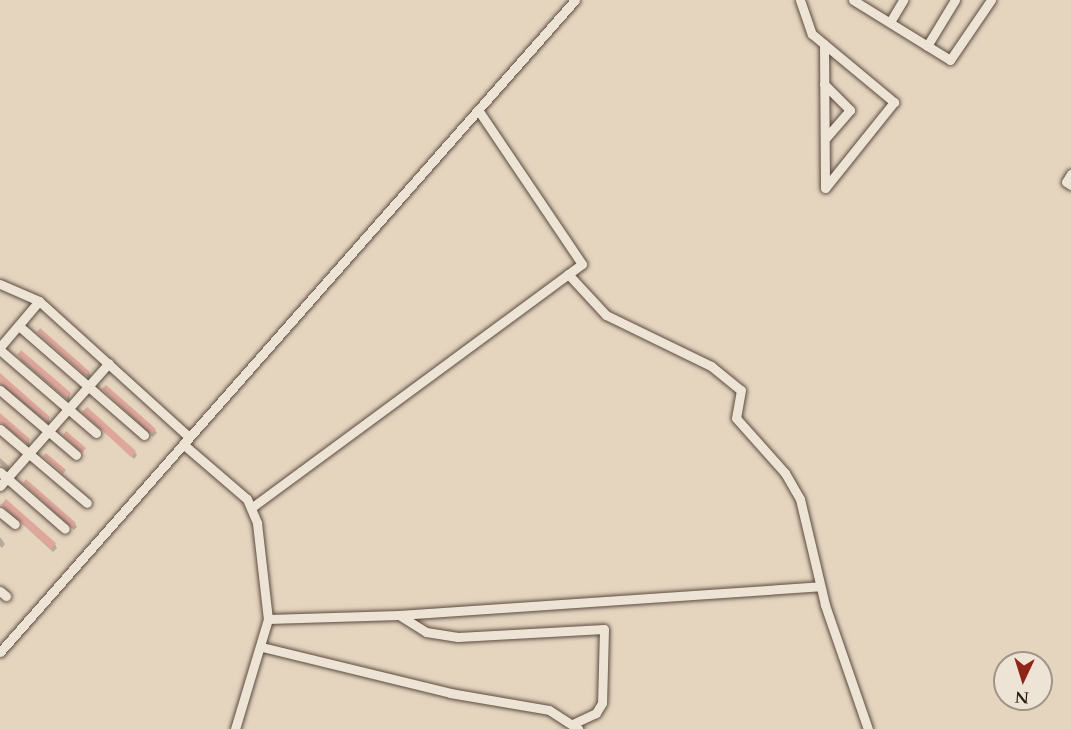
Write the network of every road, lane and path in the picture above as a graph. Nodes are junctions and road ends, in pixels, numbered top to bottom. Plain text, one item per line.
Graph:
1 (575, 0) edge
2 (800, 0) edge
3 (853, 0) edge
4 (903, 0) edge
5 (955, 0) edge
6 (991, 0) edge
7 (890, 22) junction
8 (824, 44) junction
9 (927, 46) junction
10 (824, 84) junction
11 (478, 110) junction
12 (825, 139) junction
13 (1071, 174) edge
14 (1071, 185) edge
15 (568, 274) junction
16 (0, 284) edge
17 (39, 301) junction
18 (19, 326) junction
19 (0, 349) edge
20 (109, 363) junction
21 (87, 387) junction
22 (0, 390) edge
23 (68, 409) junction
24 (0, 429) edge
25 (48, 432) junction
26 (96, 433) dead end
27 (144, 435) dead end
28 (186, 441) junction
29 (28, 454) junction
30 (76, 455) dead end
31 (4, 475) edge
32 (0, 486) edge
33 (87, 503) dead end
34 (251, 508) junction
35 (0, 512) edge
36 (15, 524) dead end
37 (65, 529) dead end
38 (820, 586) junction
39 (399, 615) junction
40 (268, 620) junction
41 (262, 647) junction
42 (0, 652) edge
43 (576, 726) edge
44 (235, 729) edge
45 (868, 729) edge

1 - 11 street
2 - 8 street
3 - 7 street
4 - 7 street
5 - 9 street
6 - 9 street
7 - 9 street
8 - 10 street
8 - 12 street
10 - 12 street
10 - 12 street
11 - 15 street
11 - 28 street
13 - 14 street
15 - 34 street
15 - 38 street
16 - 17 street
17 - 18 street
17 - 20 street
18 - 19 street
18 - 21 street
19 - 23 street
20 - 21 street
20 - 28 street
21 - 23 street
21 - 27 street
22 - 25 street
23 - 25 street
23 - 26 street
24 - 29 street
25 - 29 street
25 - 30 street
28 - 34 street
28 - 42 street
29 - 31 street
29 - 33 street
31 - 32 street
31 - 37 street
34 - 40 street
35 - 36 street
38 - 39 street
38 - 45 street
39 - 40 street
39 - 43 street
40 - 41 street
41 - 43 street
41 - 44 street

